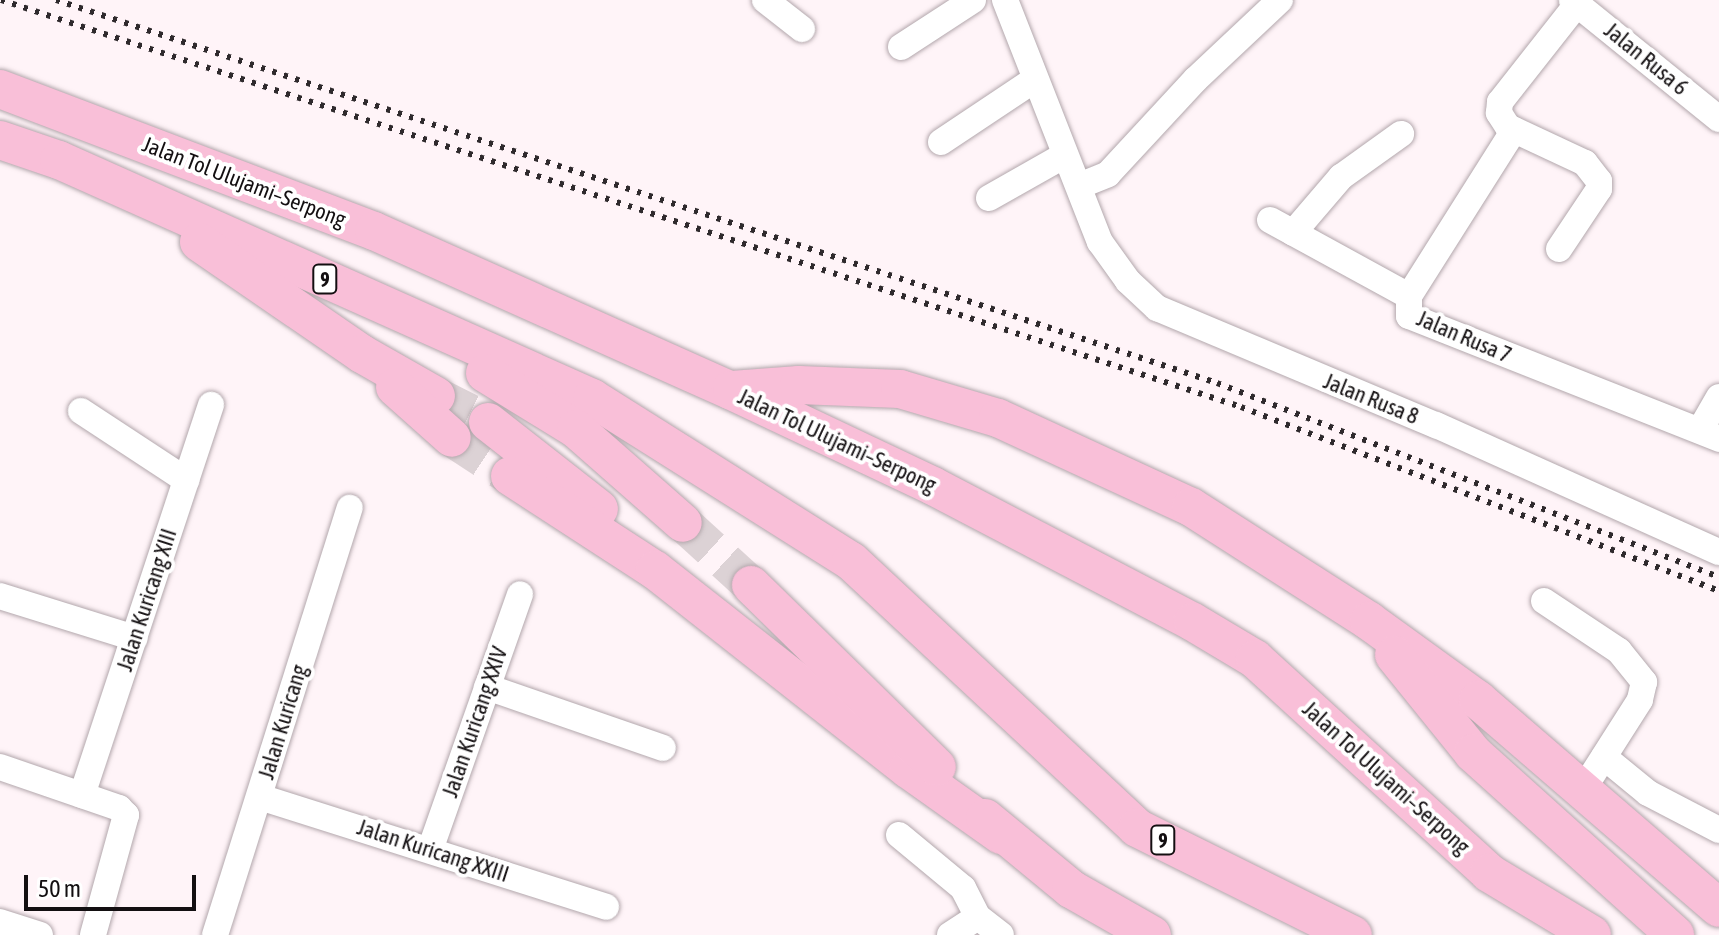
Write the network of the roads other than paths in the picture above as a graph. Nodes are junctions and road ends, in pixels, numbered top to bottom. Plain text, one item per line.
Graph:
1 (765, 0) edge
2 (973, 0) edge
3 (1005, 0) edge
4 (1280, 0) edge
5 (1574, 2) edge
6 (802, 29) dead end
7 (901, 47) dead end
8 (1034, 80) junction
9 (0, 89) edge
10 (1719, 119) edge
11 (1514, 130) junction
12 (1401, 134) dead end
13 (0, 140) edge
14 (941, 142) dead end
15 (1065, 155) junction
16 (59, 160) junction
17 (1079, 186) junction
18 (989, 198) dead end
19 (206, 246) junction
20 (1559, 249) dead end
21 (1409, 296) junction
22 (362, 354) junction
23 (730, 390) junction
24 (436, 396) tunnel mouth
25 (1719, 397) edge
26 (211, 405) dead end
27 (81, 411) dead end
28 (488, 422) tunnel mouth
29 (1710, 434) edge
30 (452, 438) tunnel mouth
31 (510, 476) tunnel mouth
32 (186, 480) junction
33 (350, 508) dead end
34 (683, 523) tunnel mouth
35 (1719, 552) edge
36 (655, 570) junction
37 (751, 585) tunnel mouth
38 (520, 594) dead end
39 (0, 596) edge
40 (1544, 601) dead end
41 (1369, 621) junction
42 (135, 638) junction
43 (487, 687) junction
44 (663, 748) dead end
45 (1604, 757) junction
46 (0, 767) edge
47 (1582, 791) junction
48 (82, 795) junction
49 (260, 797) junction
50 (1719, 830) edge
51 (899, 835) dead end
52 (1001, 835) junction
53 (430, 850) junction
54 (606, 907) dead end
55 (1719, 908) edge
56 (978, 917) junction
57 (0, 922) edge
58 (40, 935) edge
59 (93, 935) edge
60 (215, 935) edge
61 (950, 935) edge
62 (1001, 935) edge
63 (1152, 935) edge
64 (1353, 935) edge
65 (1592, 935) edge
66 (1675, 935) edge

1 - 6 street
2 - 7 street
3 - 8 street, Jalan Rusa 8
4 - 17 street
5 - 10 street, Jalan Rusa 6
5 - 11 street
8 - 14 street
8 - 15 street, Jalan Rusa 8
9 - 23 highway, Jalan Tol Ulujami–Serpong
11 - 20 street
11 - 21 street, Jalan Rusa 7
12 - 21 street
13 - 16 highway, 9
15 - 17 street, Jalan Rusa 8
15 - 18 street
16 - 19 highway
16 - 64 highway, 9
17 - 35 street, Jalan Rusa 8
19 - 22 highway
19 - 34 highway
21 - 29 street, Jalan Rusa 7
22 - 24 highway
22 - 30 highway
23 - 41 highway
23 - 65 highway, Jalan Tol Ulujami–Serpong
25 - 29 street
26 - 32 street, Jalan Kuricang XIII
27 - 32 street
28 - 36 highway
31 - 36 highway
32 - 42 street, Jalan Kuricang XIII
33 - 49 street, Jalan Kuricang
36 - 52 highway
37 - 52 highway
38 - 43 street, Jalan Kuricang XXIV
39 - 42 street
40 - 45 street
41 - 47 highway
41 - 66 highway
42 - 48 street, Jalan Kuricang XIII
43 - 44 street
43 - 53 street, Jalan Kuricang XXIV
45 - 47 street
45 - 50 street
46 - 48 street
47 - 55 highway
48 - 59 street
49 - 53 street, Jalan Kuricang XXIII
49 - 60 street, Jalan Kuricang
51 - 56 street
52 - 63 highway
53 - 54 street, Jalan Kuricang XXIII
56 - 61 street
56 - 62 street
57 - 58 street

